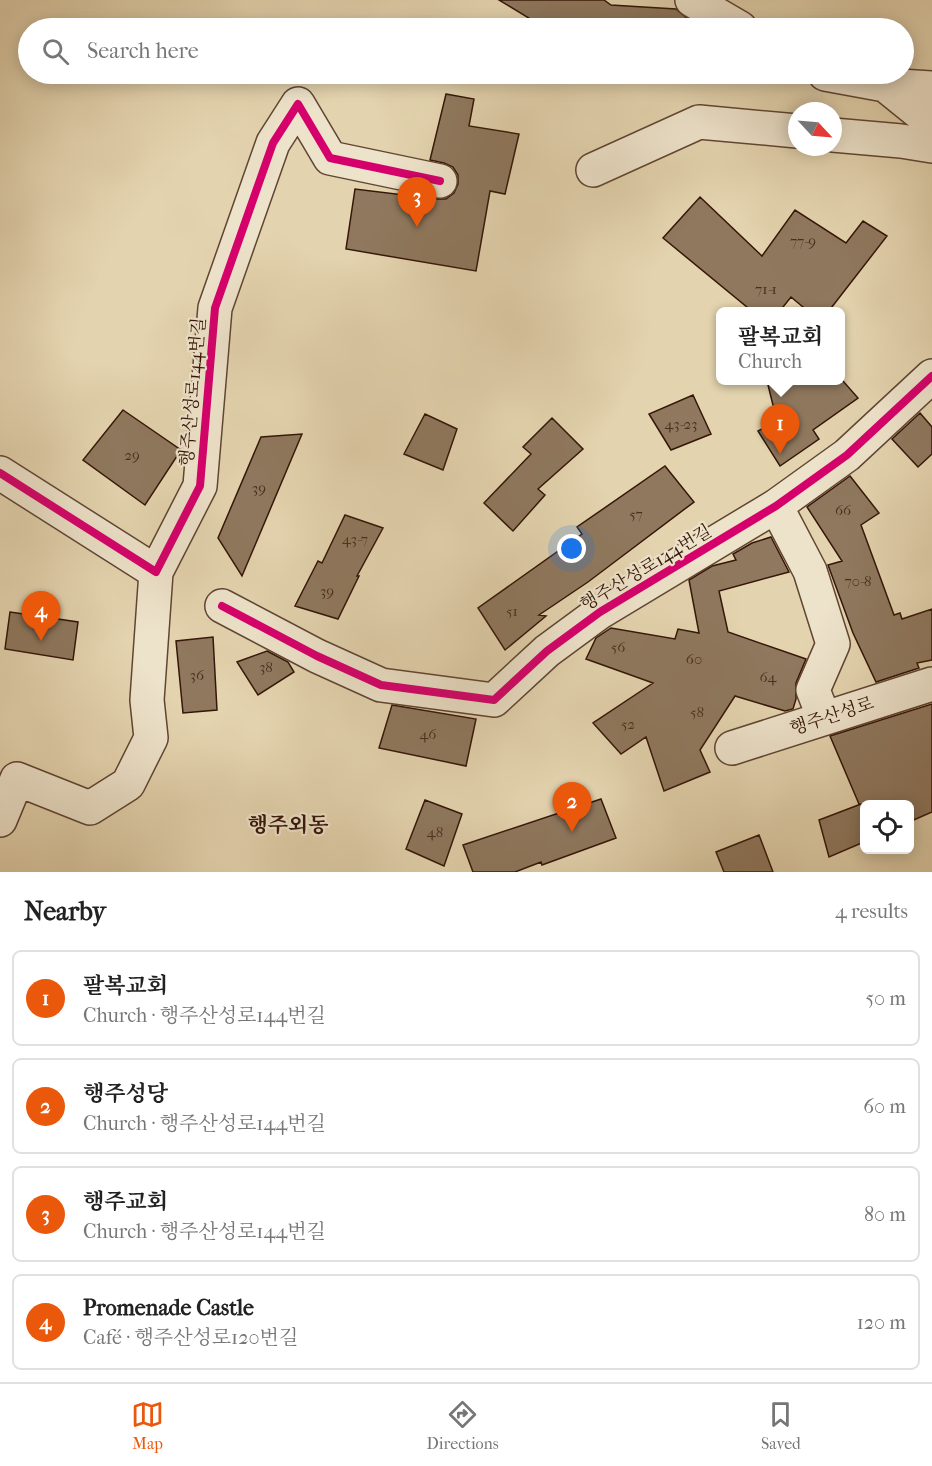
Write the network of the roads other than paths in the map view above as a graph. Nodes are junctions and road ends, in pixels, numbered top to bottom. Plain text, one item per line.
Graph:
1 (692, 0) edge
2 (723, 18) edge
3 (875, 84) edge
4 (885, 86) junction
5 (932, 88) edge
6 (932, 123) edge
7 (788, 130) edge
8 (842, 136) edge
9 (932, 146) edge
10 (593, 170) dead end
11 (440, 181) dead end
12 (932, 375) edge
13 (0, 473) edge
14 (776, 506) junction
15 (156, 572) junction
16 (222, 606) dead end
17 (932, 684) edge
18 (824, 718) junction
19 (732, 748) dead end
20 (0, 819) edge

1 - 2 street
3 - 4 street
4 - 5 street
4 - 6 street
7 - 10 street
8 - 9 street
11 - 15 street, 행주산성로144번길
12 - 14 street, 행주산성로144번길
13 - 15 street
14 - 16 street, 행주산성로144번길
14 - 18 street
15 - 20 street
17 - 18 street, 행주산성로
18 - 19 street, 행주산성로

